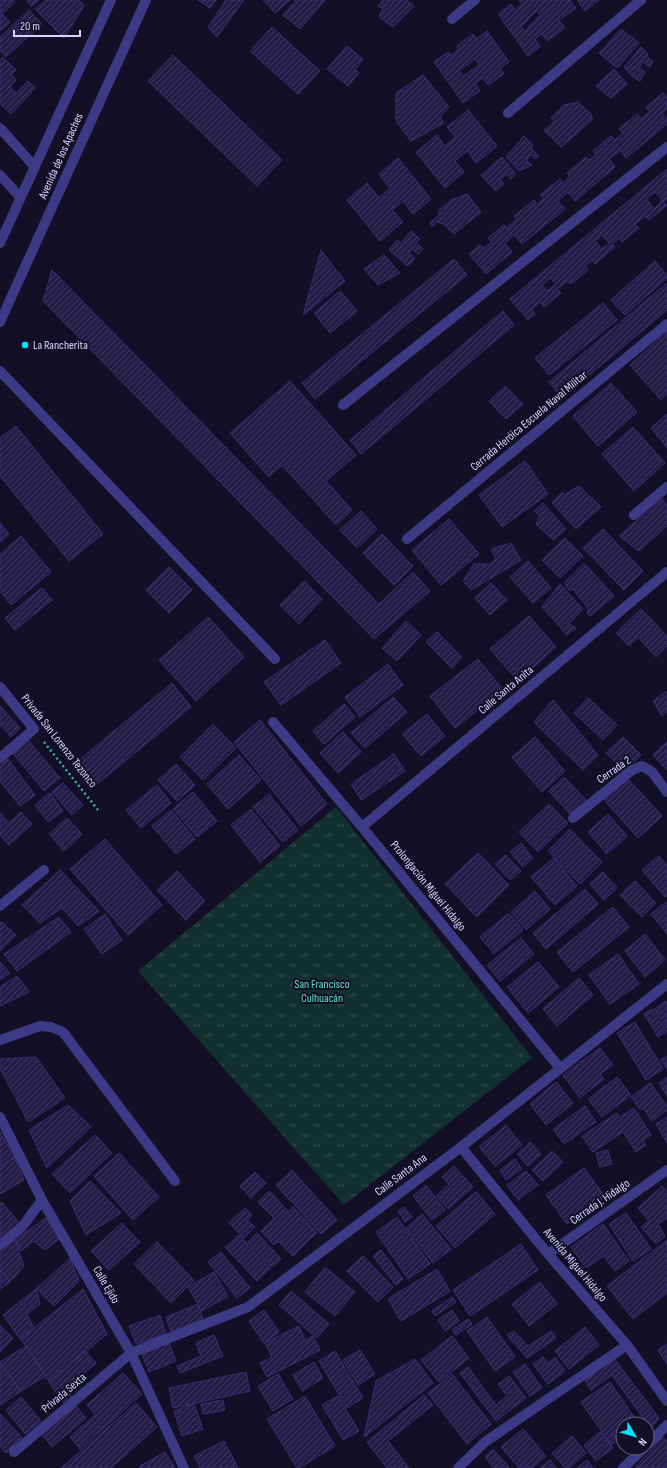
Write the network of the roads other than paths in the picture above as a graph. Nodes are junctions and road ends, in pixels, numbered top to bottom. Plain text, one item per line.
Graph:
1 (111, 0) edge
2 (475, 0) edge
3 (641, 0) edge
4 (143, 1) edge
5 (452, 19) dead end
6 (508, 113) dead end
7 (0, 128) edge
8 (667, 147) edge
9 (35, 167) junction
10 (0, 175) edge
11 (20, 197) junction
12 (0, 243) edge
13 (0, 322) edge
14 (667, 324) edge
15 (0, 371) edge
16 (343, 405) dead end
17 (667, 487) edge
18 (634, 515) dead end
19 (407, 539) dead end
20 (667, 572) edge
21 (275, 659) dead end
22 (0, 687) edge
23 (273, 722) dead end
24 (0, 758) edge
25 (667, 792) edge
26 (573, 818) dead end
27 (362, 827) junction
28 (44, 870) dead end
29 (0, 906) edge
30 (667, 984) edge
31 (0, 1040) edge
32 (560, 1068) junction
33 (0, 1117) edge
34 (461, 1147) junction
35 (667, 1170) edge
36 (175, 1181) dead end
37 (42, 1200) junction
38 (0, 1244) edge
39 (548, 1254) junction
40 (627, 1345) junction
41 (131, 1353) junction
42 (667, 1401) edge
43 (667, 1425) edge
44 (655, 1437) edge
45 (14, 1452) dead end
46 (636, 1456) edge
47 (184, 1468) edge
48 (458, 1468) edge
49 (623, 1468) edge

1 - 9 street, Avenida de los Apaches
2 - 5 street
3 - 6 street
4 - 13 street, Avenida de los Apaches
7 - 9 street
8 - 16 street
9 - 11 street, Avenida de los Apaches
10 - 11 street
11 - 12 street, Avenida de los Apaches
14 - 19 street, Cerrada Heróica Escuela Naval Militar
15 - 21 street
17 - 18 street
20 - 27 street, Calle Santa Anita
22 - 24 street, Privada San Lorenzo Tezonco
23 - 27 street, Prolongación Miguel Hidalgo
25 - 26 street, Cerrada 2
27 - 32 street, Prolongación Miguel Hidalgo
28 - 29 street
30 - 32 street, Calle Santa Ana
31 - 36 street
32 - 34 street, Calle Santa Ana
33 - 37 street, Calle Ejido
34 - 39 street, Avenida Miguel Hidalgo
34 - 41 street, Calle Santa Ana
35 - 39 street, Cerrada J. Hidalgo
37 - 38 street
37 - 41 street, Calle Ejido
39 - 40 street, Avenida Miguel Hidalgo
40 - 42 street, Avenida Miguel Hidalgo
40 - 48 street
41 - 45 street, Privada Sexta
41 - 47 street, Calle Ejido
43 - 44 street
46 - 49 street

